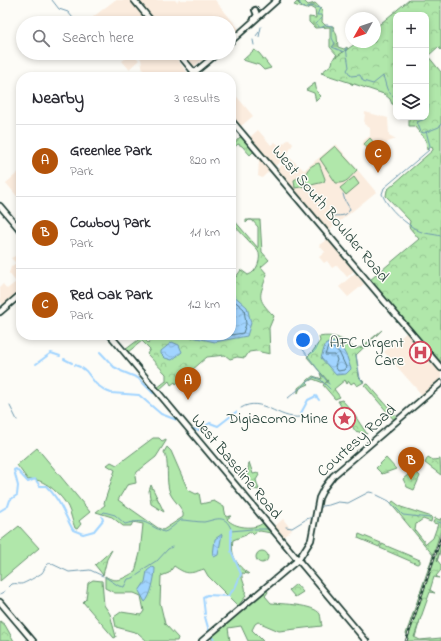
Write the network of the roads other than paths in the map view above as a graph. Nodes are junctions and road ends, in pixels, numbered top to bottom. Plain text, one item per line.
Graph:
1 (133, 0) edge
2 (276, 0) edge
3 (146, 16) edge
4 (246, 28) junction
5 (236, 35) edge
6 (236, 37) edge
7 (182, 60) edge
8 (207, 60) edge
9 (210, 60) edge
10 (191, 72) edge
11 (195, 72) edge
12 (195, 72) edge
13 (236, 125) edge
14 (0, 206) edge
15 (16, 225) edge
16 (16, 300) edge
17 (0, 313) edge
18 (409, 329) junction
19 (113, 340) edge
20 (441, 364) edge
21 (441, 368) edge
22 (138, 369) junction
23 (441, 383) edge
24 (441, 386) edge
25 (432, 390) junction
26 (308, 546) junction
27 (289, 551) junction
28 (305, 552) junction
29 (295, 554) junction
30 (298, 560) junction
31 (303, 566) junction
32 (291, 567) junction
33 (314, 578) junction
34 (324, 586) dead end
35 (332, 600) junction
36 (0, 602) edge
37 (33, 641) edge
38 (202, 641) edge
39 (366, 641) edge

1 - 3 main road
2 - 4 main road
2 - 4 main road
4 - 5 main road
4 - 6 main road
7 - 10 main road
8 - 11 main road
9 - 12 main road
13 - 18 main road, West South Boulder Road
14 - 15 main road
16 - 17 main road
18 - 20 main road
18 - 21 main road
19 - 22 main road, West Baseline Road
22 - 27 main road, West Baseline Road
22 - 29 main road, West Baseline Road
23 - 25 main road, Courtesy Road
24 - 25 main road, Courtesy Road
25 - 26 main road, Courtesy Road
26 - 28 main road, Courtesy Road
26 - 31 main road
27 - 30 main road, West Baseline Road
27 - 32 main road
28 - 29 main road
28 - 30 main road, Courtesy Road
29 - 30 main road, West Baseline Road
30 - 31 main road
30 - 32 main road, Courtesy Road
31 - 32 main road
31 - 33 main road
31 - 35 main road
32 - 38 main road, Courtesy Road
33 - 34 main road
33 - 35 main road
35 - 39 main road
36 - 37 main road

